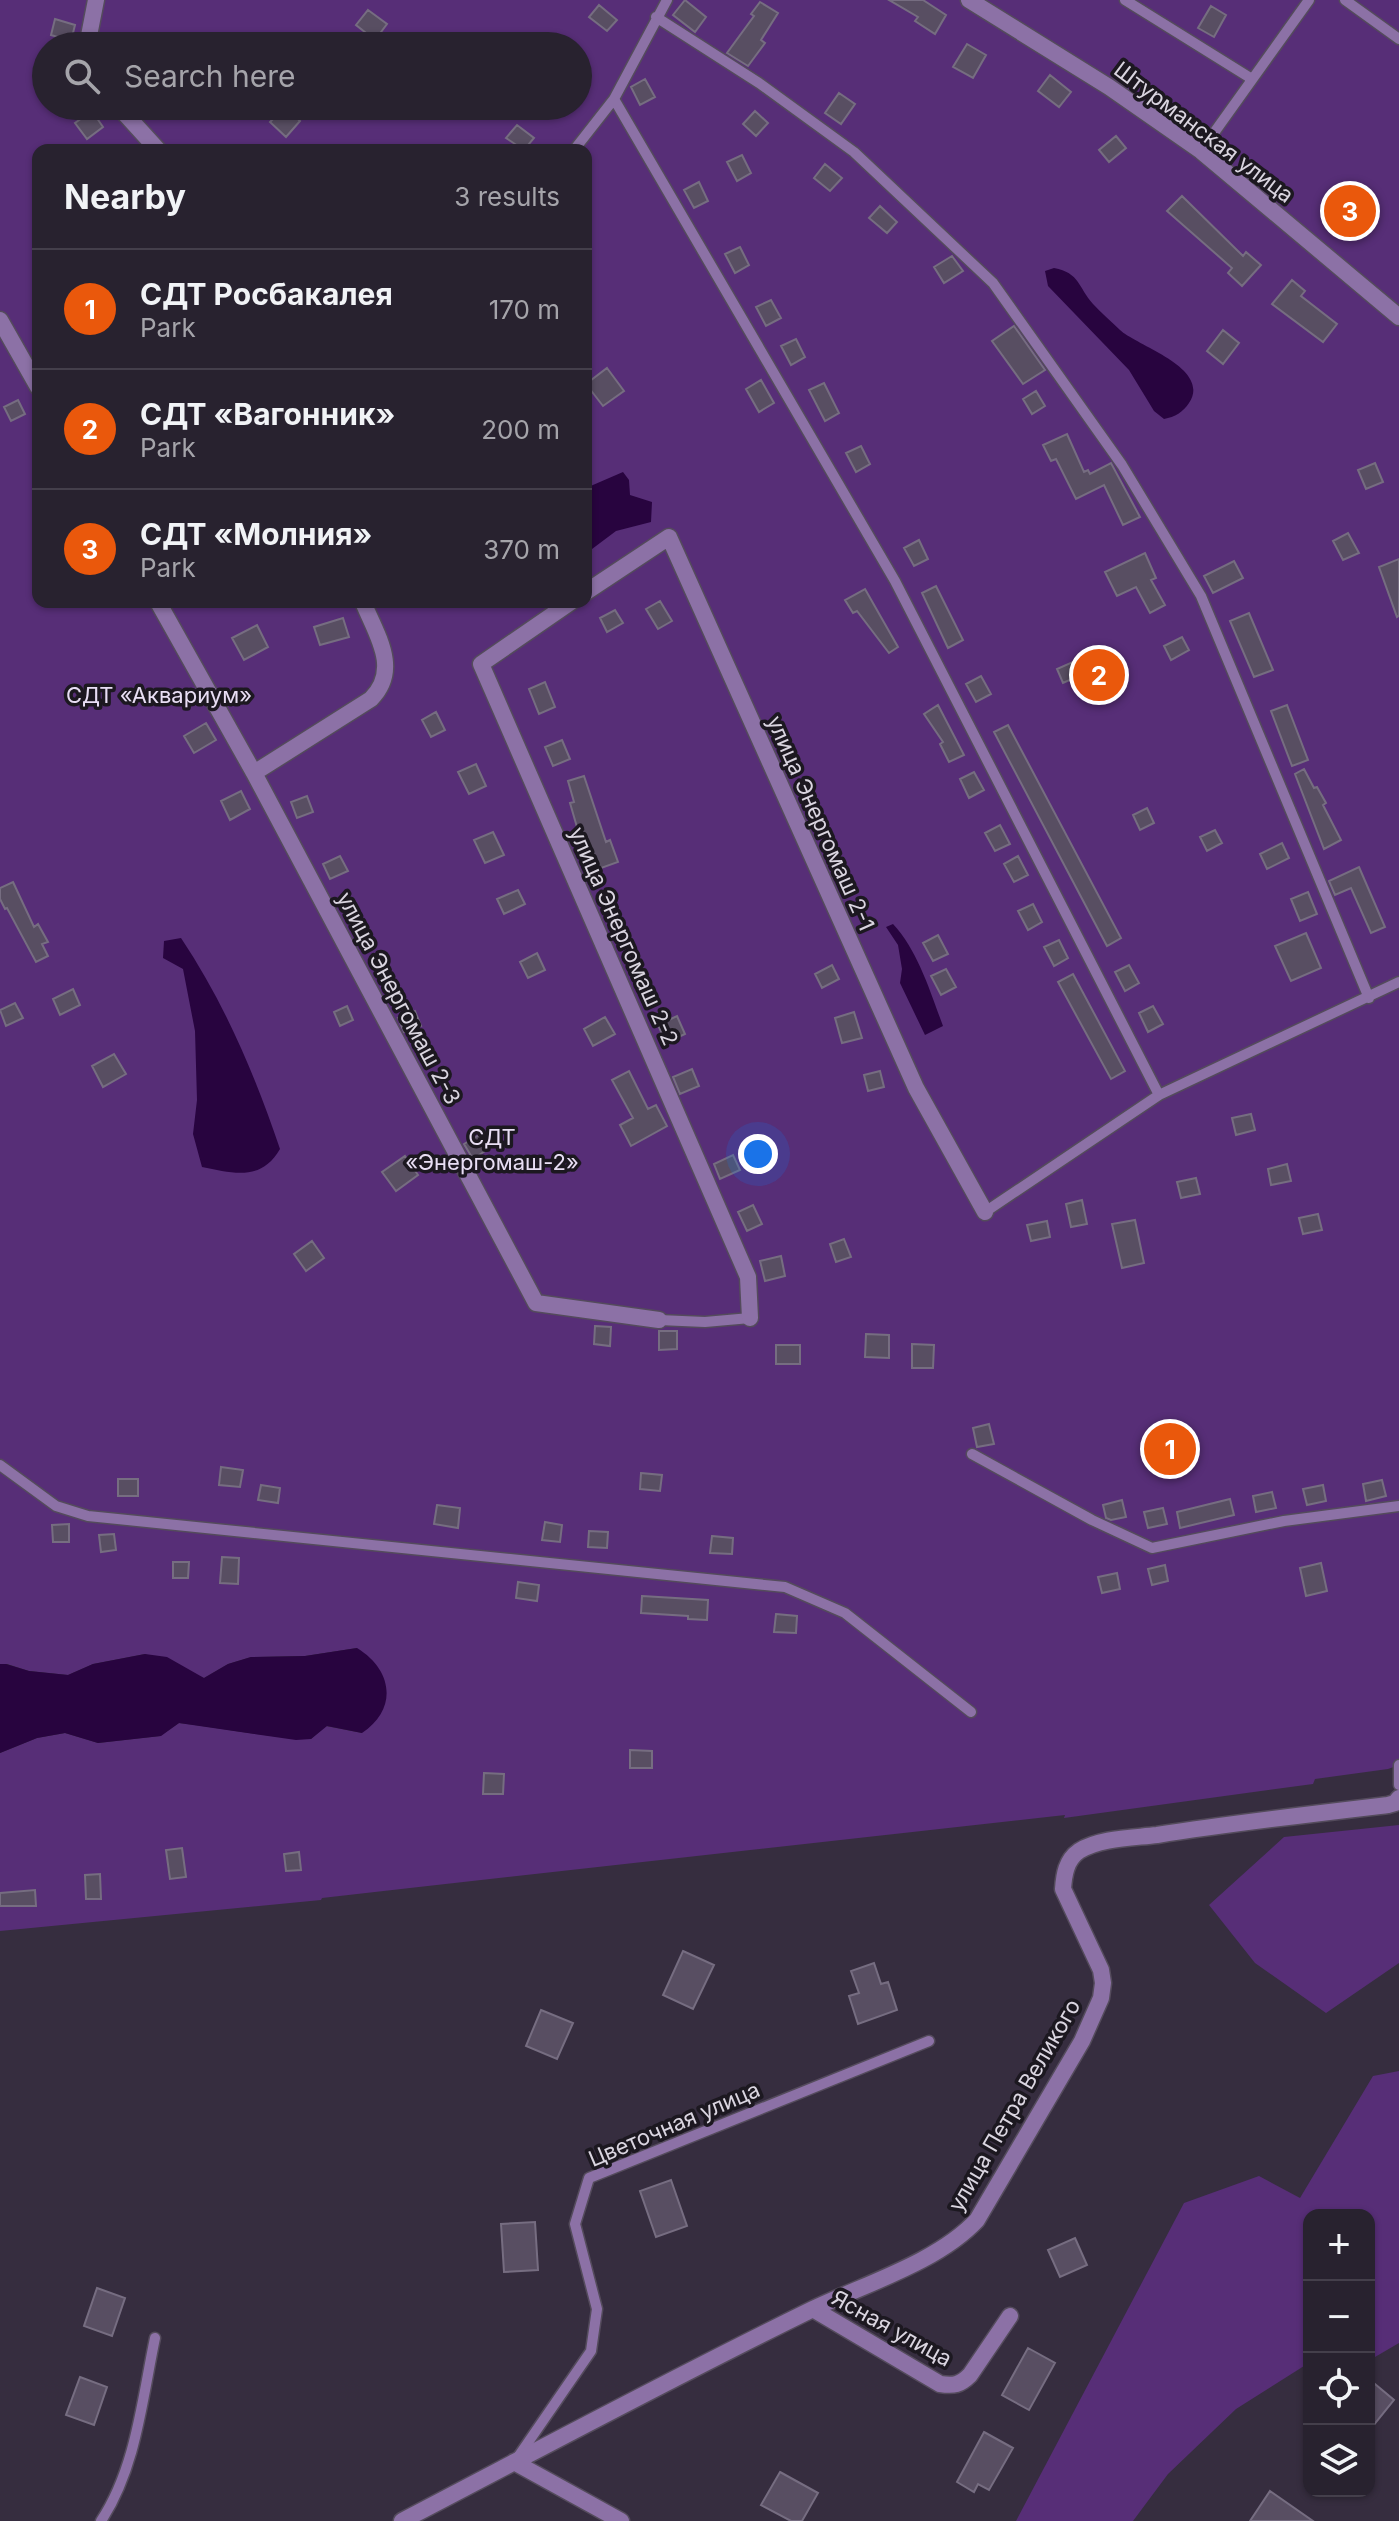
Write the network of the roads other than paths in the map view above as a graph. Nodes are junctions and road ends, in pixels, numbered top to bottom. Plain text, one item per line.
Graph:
1 (96, 0) edge
2 (667, 0) edge
3 (969, 0) edge
4 (1125, 0) edge
5 (1309, 0) edge
6 (1345, 0) edge
7 (656, 17) junction
8 (90, 32) edge
9 (1399, 39) edge
10 (1252, 79) junction
11 (614, 99) junction
12 (131, 120) edge
13 (153, 144) edge
14 (579, 144) edge
15 (1201, 151) junction
16 (1399, 317) edge
17 (0, 320) edge
18 (32, 376) edge
19 (592, 588) edge
20 (161, 608) edge
21 (365, 608) edge
22 (558, 608) edge
23 (254, 773) junction
24 (1399, 982) edge
25 (1369, 998) junction
26 (1159, 1095) junction
27 (985, 1212) joint
28 (750, 1318) joint
29 (659, 1320) joint
30 (972, 1454) dead end
31 (0, 1465) edge
32 (1399, 1506) edge
33 (971, 1712) dead end
34 (1399, 1765) edge
35 (1399, 1785) edge
36 (1399, 1798) edge
37 (929, 2041) dead end
38 (813, 2309) junction
39 (1010, 2316) dead end
40 (155, 2338) dead end
41 (514, 2462) junction
42 (101, 2521) edge
43 (402, 2521) edge
44 (621, 2521) edge

1 - 8 street
2 - 7 lane
3 - 15 street, Штурманская улица
4 - 10 lane
5 - 10 lane
6 - 9 lane
7 - 11 lane
7 - 25 lane
10 - 15 lane
11 - 14 lane
11 - 26 lane
12 - 13 street
15 - 16 street, Штурманская улица
17 - 18 street
19 - 27 street, улица Энергомаш 2-1
20 - 23 street
21 - 23 street
22 - 28 street, улица Энергомаш 2-2
23 - 29 street, улица Энергомаш 2-3
24 - 25 lane
25 - 26 lane
26 - 27 lane
28 - 29 lane
30 - 32 lane
31 - 33 lane
34 - 35 lane
36 - 38 street, улица Петра Великого
37 - 41 lane, Цветочная улица
38 - 39 street, Ясная улица
38 - 41 street, улица Петра Великого
40 - 42 lane
41 - 43 street, улица Петра Великого
41 - 44 street

